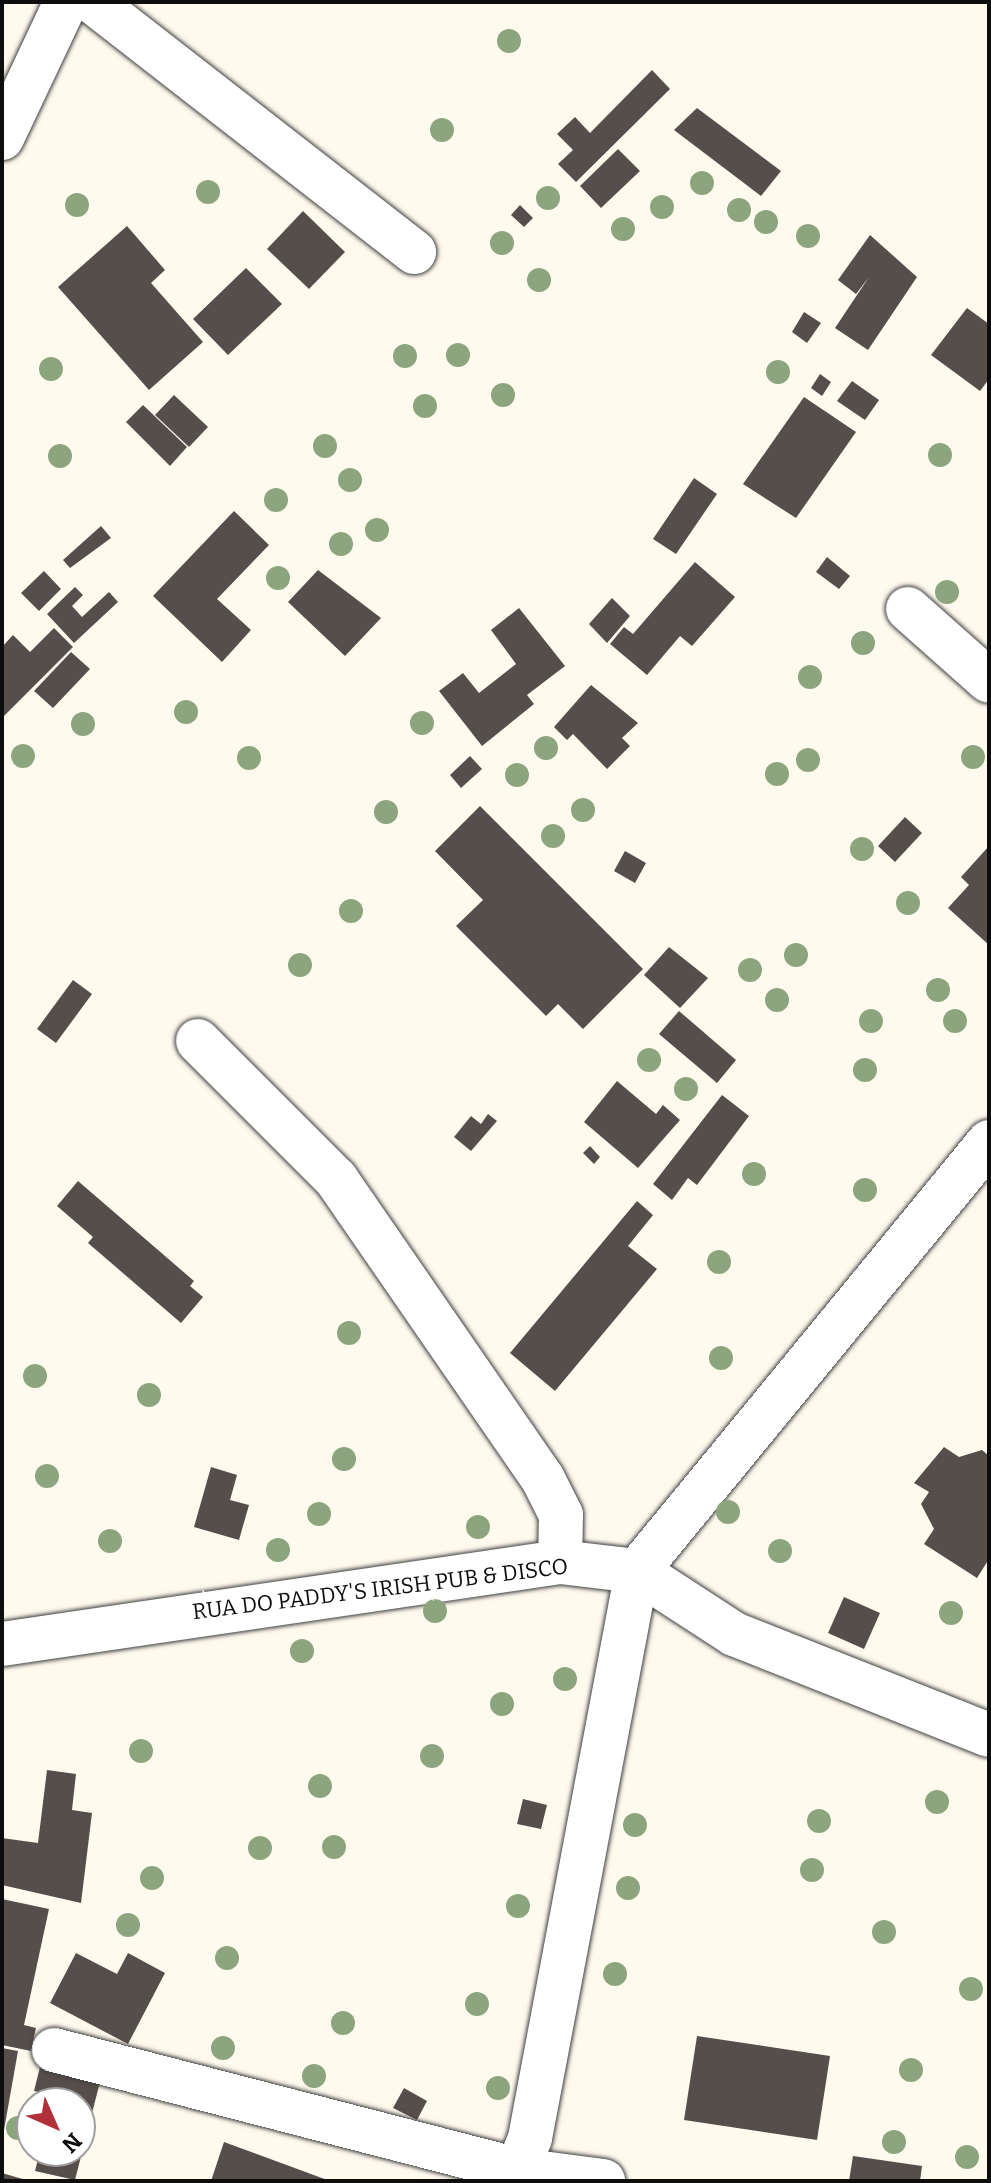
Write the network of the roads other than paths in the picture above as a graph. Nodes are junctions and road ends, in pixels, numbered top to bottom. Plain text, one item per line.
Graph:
1 (66, 2) edge
2 (93, 2) edge
3 (2, 138) edge
4 (414, 252) dead end
5 (908, 609) dead end
6 (989, 681) edge
7 (198, 1041) dead end
8 (989, 1142) edge
9 (560, 1562) junction
10 (637, 1571) junction
11 (2, 1644) edge
12 (989, 1735) edge
13 (54, 2050) dead end
14 (516, 2176) edge
15 (603, 2181) edge

1 - 3 street
2 - 4 street
5 - 6 street
7 - 9 street
8 - 10 street
9 - 10 street, RUA DO PADDY'S IRISH PUB & DISCO
9 - 11 street, RUA DO PADDY'S IRISH PUB & DISCO
10 - 12 street
10 - 14 street
13 - 14 street
14 - 15 street

